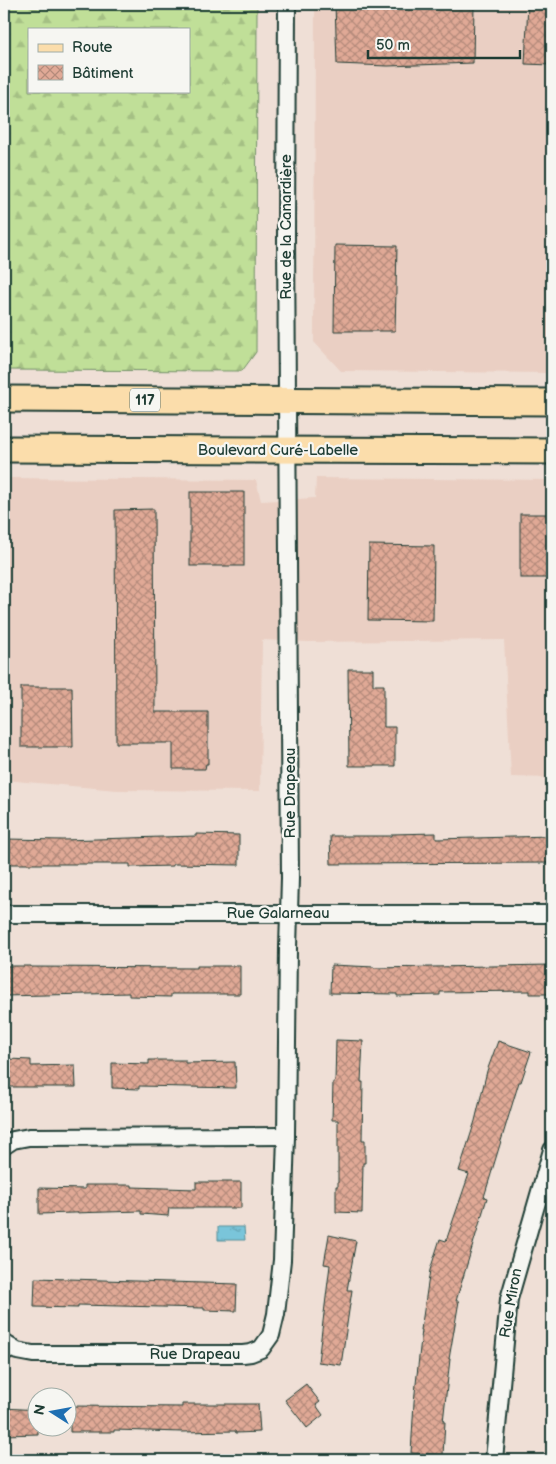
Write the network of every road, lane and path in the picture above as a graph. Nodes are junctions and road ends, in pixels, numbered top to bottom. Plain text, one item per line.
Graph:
1 (287, 4) edge
2 (4, 400) edge
3 (287, 400) junction
4 (552, 402) edge
5 (4, 449) edge
6 (288, 450) junction
7 (552, 451) edge
8 (289, 913) junction
9 (4, 914) edge
10 (552, 914) edge
11 (286, 1136) junction
12 (4, 1146) edge
13 (552, 1150) edge
14 (4, 1343) edge
15 (494, 1460) edge

1 - 3 street, Rue de la Canardière
2 - 3 main road, 117
3 - 4 main road, 117
3 - 6 street, Rue de la Canardière
5 - 6 main road, Boulevard Curé-Labelle
6 - 7 main road, Boulevard Curé-Labelle
6 - 8 street, Rue Drapeau
8 - 9 street, Rue Galarneau
8 - 10 street, Rue Galarneau
8 - 11 street, Rue Drapeau
11 - 12 street
11 - 14 street, Rue Drapeau
13 - 15 street, Rue Miron

